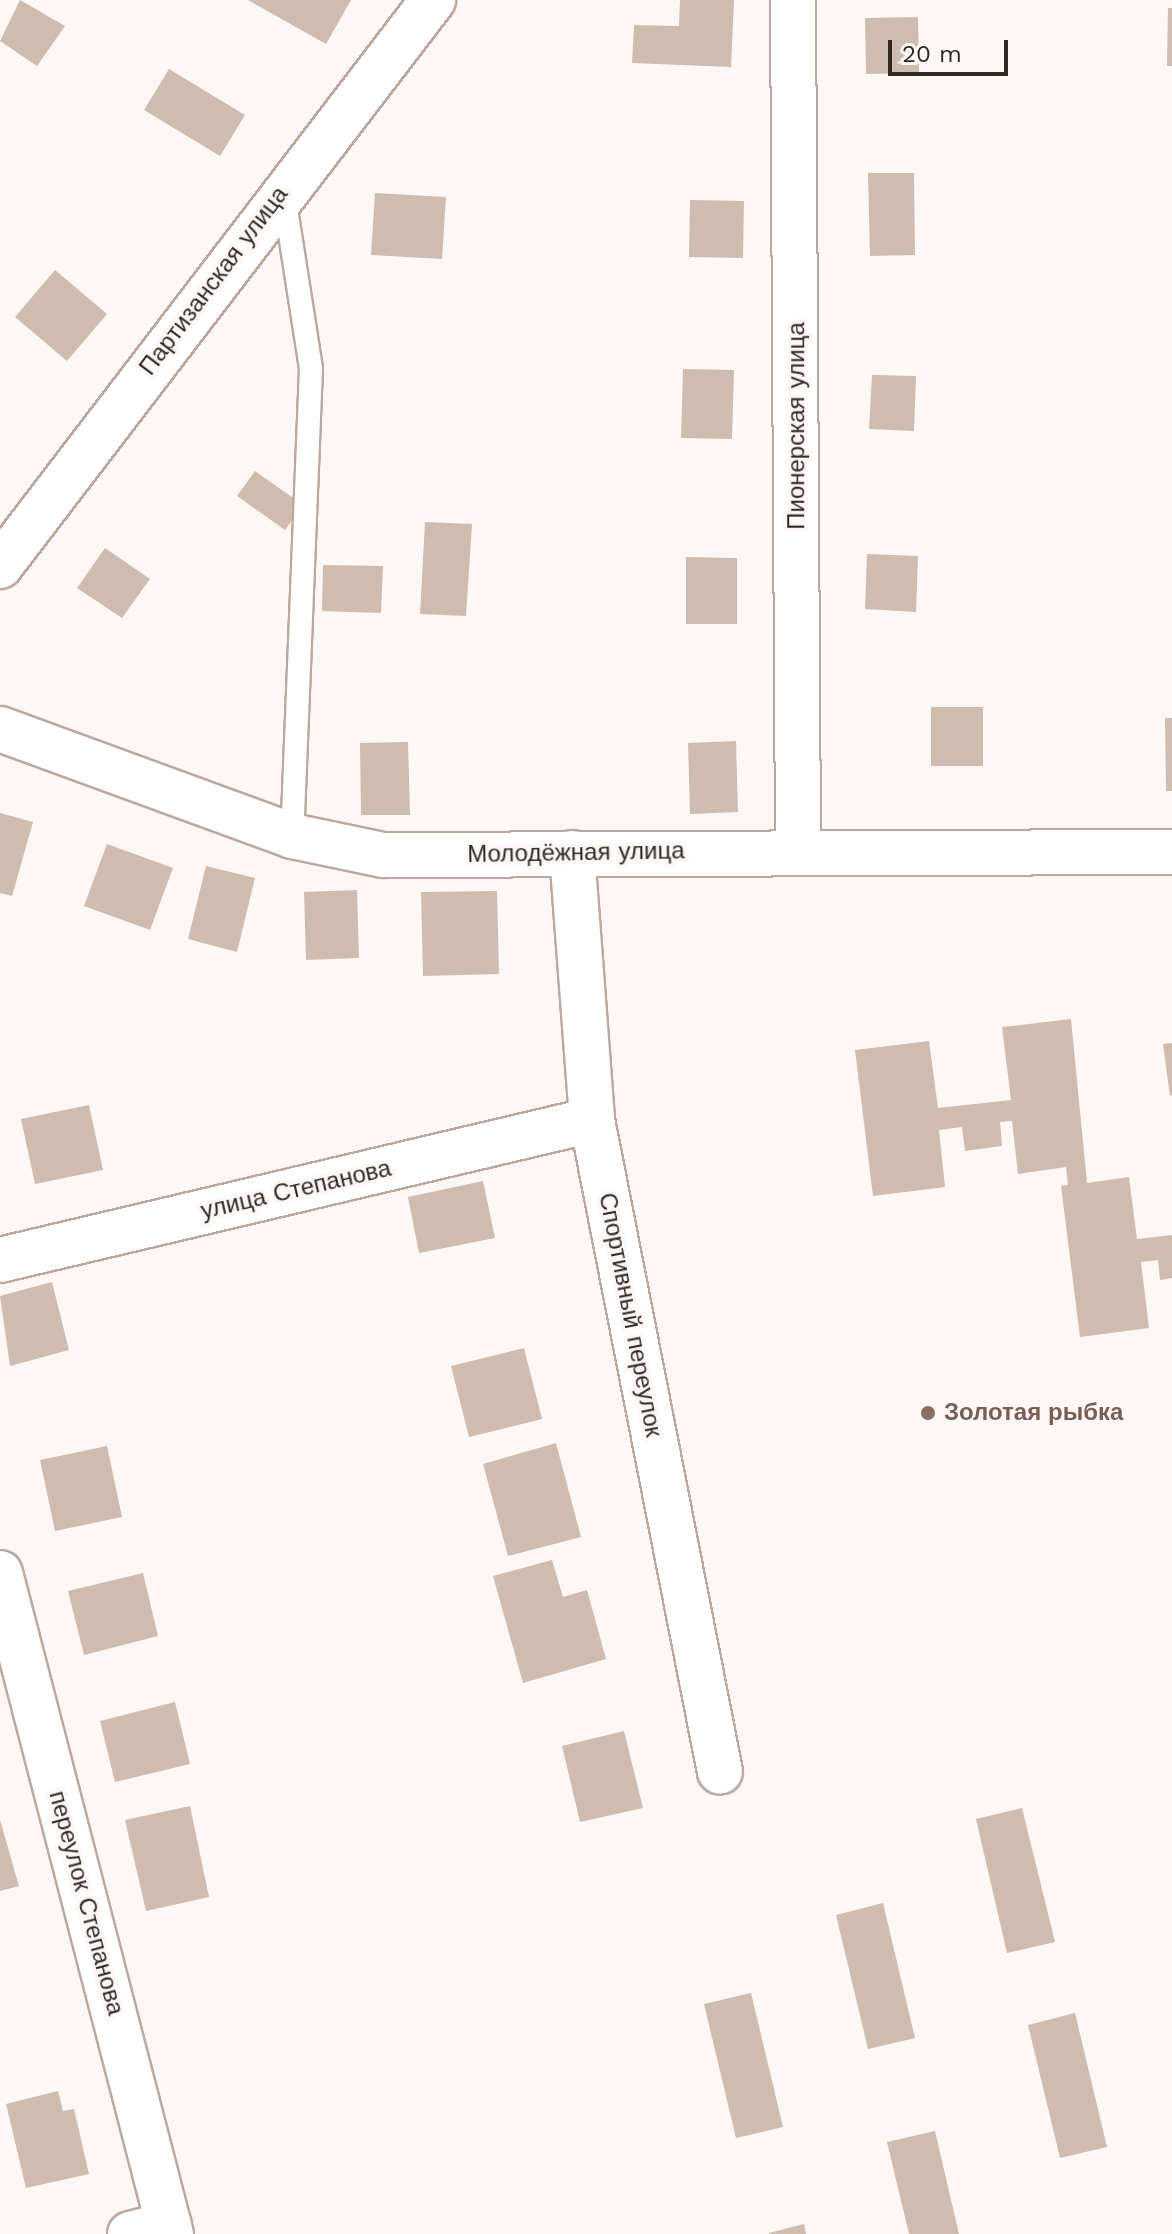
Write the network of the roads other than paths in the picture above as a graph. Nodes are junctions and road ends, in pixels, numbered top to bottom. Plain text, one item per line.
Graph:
1 (433, 0) edge
2 (793, 0) edge
3 (283, 189) junction
4 (0, 566) edge
5 (0, 729) edge
6 (292, 836) junction
7 (798, 851) junction
8 (1172, 852) edge
9 (572, 853) junction
10 (592, 1120) junction
11 (0, 1260) edge
12 (0, 1573) edge
13 (720, 1772) dead end
14 (157, 2231) edge

1 - 3 street, Партизанская улица
2 - 7 street, Пионерская улица
3 - 4 street, Партизанская улица
3 - 6 lane
5 - 6 street, Молодёжная улица
6 - 9 street, Молодёжная улица
7 - 8 street, Молодёжная улица
7 - 9 street, Молодёжная улица
9 - 10 street, Спортивный переулок
10 - 11 street, улица Степанова
10 - 13 street, Спортивный переулок
12 - 14 street, переулок Степанова

